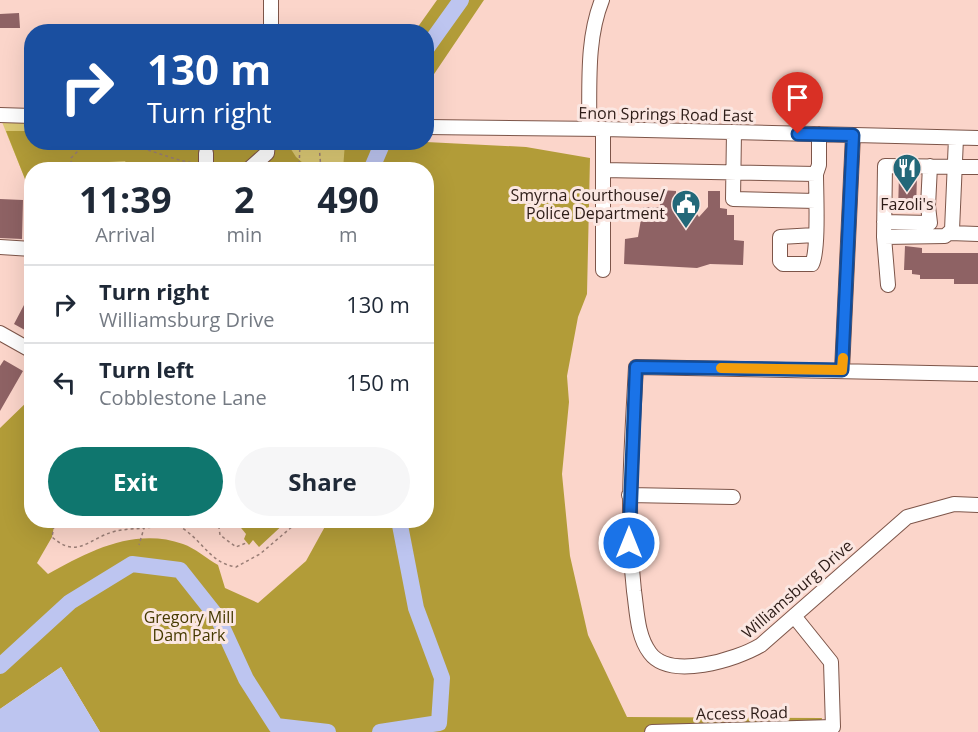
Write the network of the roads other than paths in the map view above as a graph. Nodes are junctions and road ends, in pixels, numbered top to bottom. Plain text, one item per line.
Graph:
1 (271, 0) edge
2 (602, 0) edge
3 (271, 24) edge
4 (0, 115) edge
5 (24, 116) edge
6 (434, 127) edge
7 (588, 128) junction
8 (603, 129) junction
9 (734, 132) junction
10 (819, 134) junction
11 (853, 135) junction
12 (956, 138) junction
13 (978, 138) edge
14 (267, 150) edge
15 (206, 153) dead end
16 (202, 162) edge
17 (257, 162) edge
18 (930, 166) junction
19 (955, 166) junction
20 (978, 167) edge
21 (603, 170) junction
22 (731, 173) junction
23 (816, 174) junction
24 (816, 201) junction
25 (884, 222) junction
26 (950, 233) junction
27 (978, 234) edge
28 (815, 235) dead end
29 (884, 237) junction
30 (0, 247) edge
31 (24, 248) edge
32 (603, 270) dead end
33 (888, 285) dead end
34 (0, 333) edge
35 (24, 346) edge
36 (842, 370) junction
37 (978, 374) edge
38 (629, 495) junction
39 (733, 497) dead end
40 (978, 505) edge
41 (794, 616) junction
42 (652, 732) edge

1 - 3 street
2 - 7 street
4 - 5 street
6 - 7 street, Enon Springs Road East
7 - 8 street, Enon Springs Road East
8 - 9 street, Enon Springs Road East
8 - 21 street
9 - 10 street, Enon Springs Road East
9 - 22 street
10 - 11 street, Enon Springs Road East
10 - 23 street
11 - 12 street, Enon Springs Road East
11 - 36 street
12 - 13 street, Enon Springs Road East
12 - 19 street
14 - 17 street
15 - 16 street
18 - 19 street
18 - 25 street
18 - 25 street
19 - 20 street
19 - 26 street
21 - 22 street
21 - 32 street
22 - 23 street
22 - 24 street
23 - 24 street
24 - 28 street
25 - 29 street
26 - 27 street
26 - 29 street
29 - 33 street
30 - 31 street
34 - 35 street
36 - 37 street, Williamsburg Drive
36 - 38 street, Williamsburg Drive
38 - 39 street
38 - 41 street, Williamsburg Drive
40 - 41 street, Williamsburg Drive
41 - 42 street, Access Road

